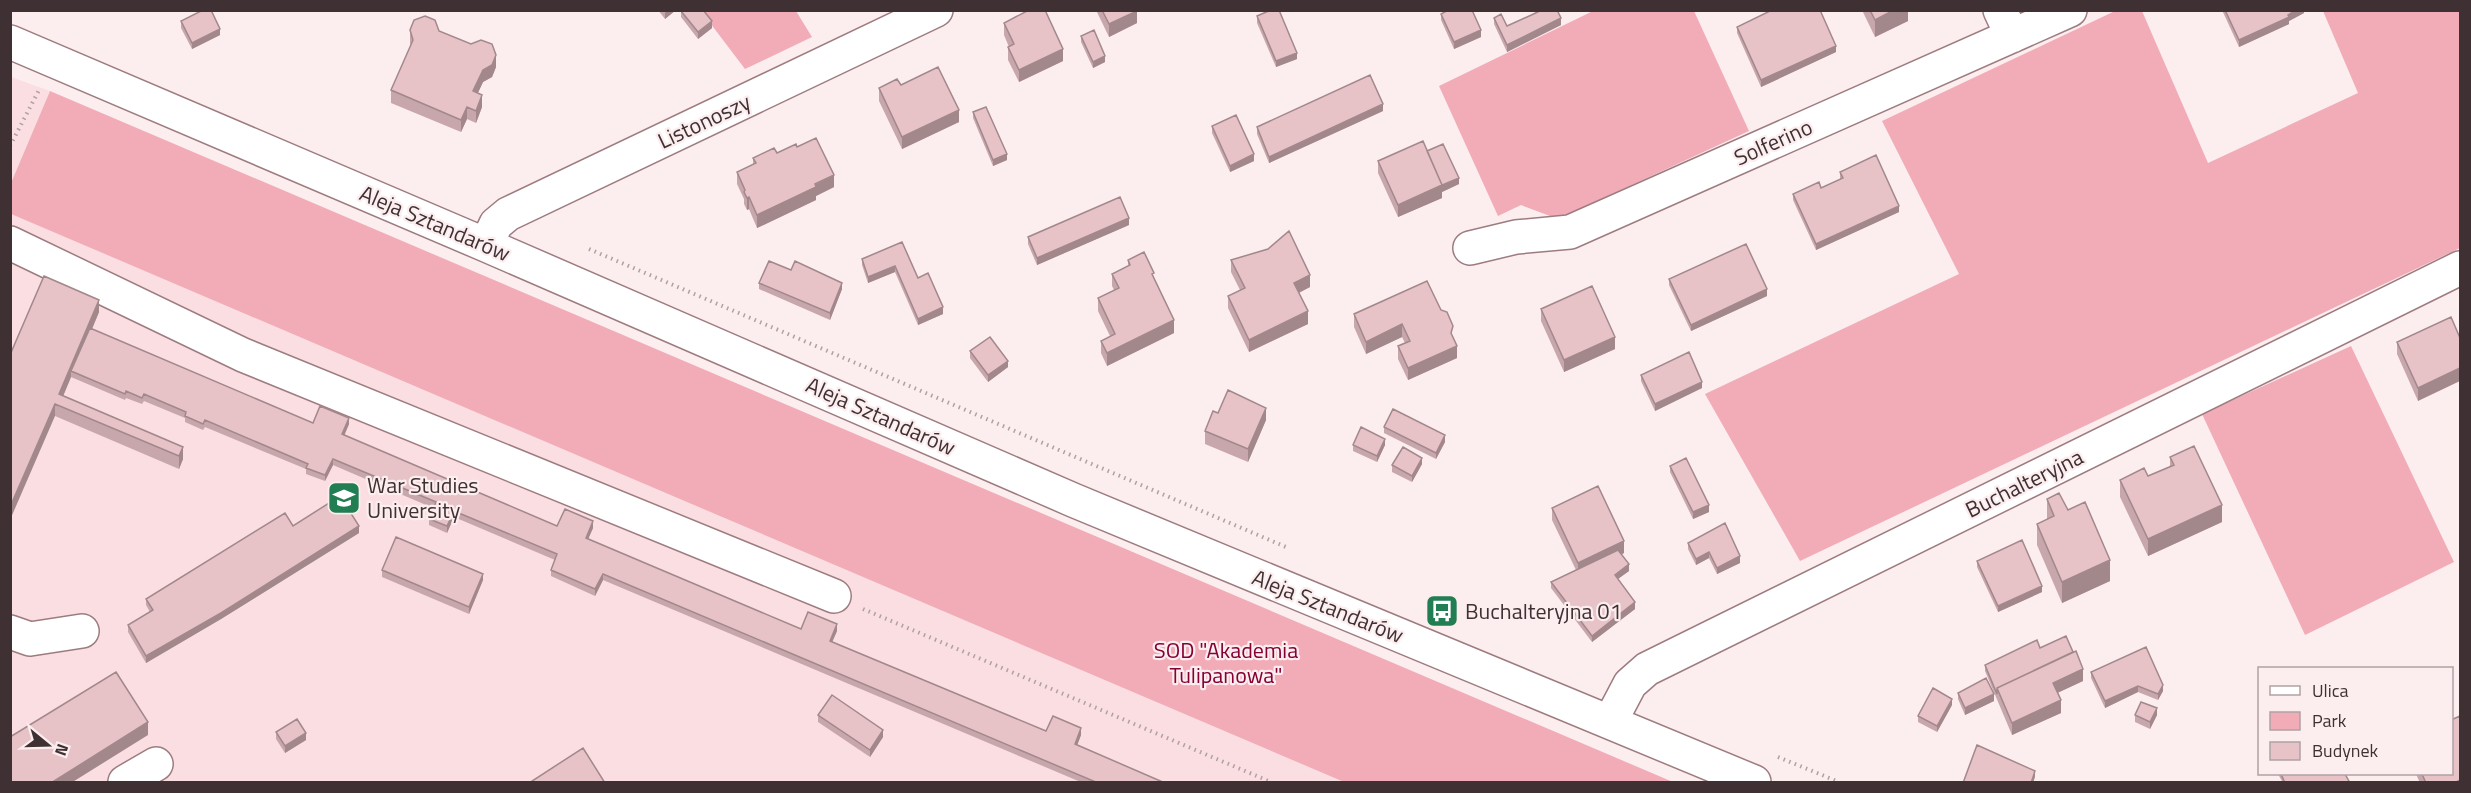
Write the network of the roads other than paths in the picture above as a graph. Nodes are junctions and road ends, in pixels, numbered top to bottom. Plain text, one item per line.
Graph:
1 (936, 10) edge
2 (2070, 10) edge
3 (2006, 23) edge
4 (10, 42) edge
5 (10, 243) edge
6 (486, 245) junction
7 (1470, 249) dead end
8 (2460, 268) edge
9 (834, 596) road end
10 (82, 631) dead end
11 (10, 632) edge
12 (1610, 722) junction
13 (156, 764) dead end
14 (125, 783) edge
15 (1754, 783) edge

1 - 6 street, Listonoszy
2 - 3 street, Solferino
3 - 7 street, Solferino
4 - 6 street, Aleja Sztandarów
5 - 9 street
6 - 12 street, Aleja Sztandarów
8 - 12 street, Buchalteryjna
10 - 11 street
12 - 15 street, Aleja Sztandarów
13 - 14 street

